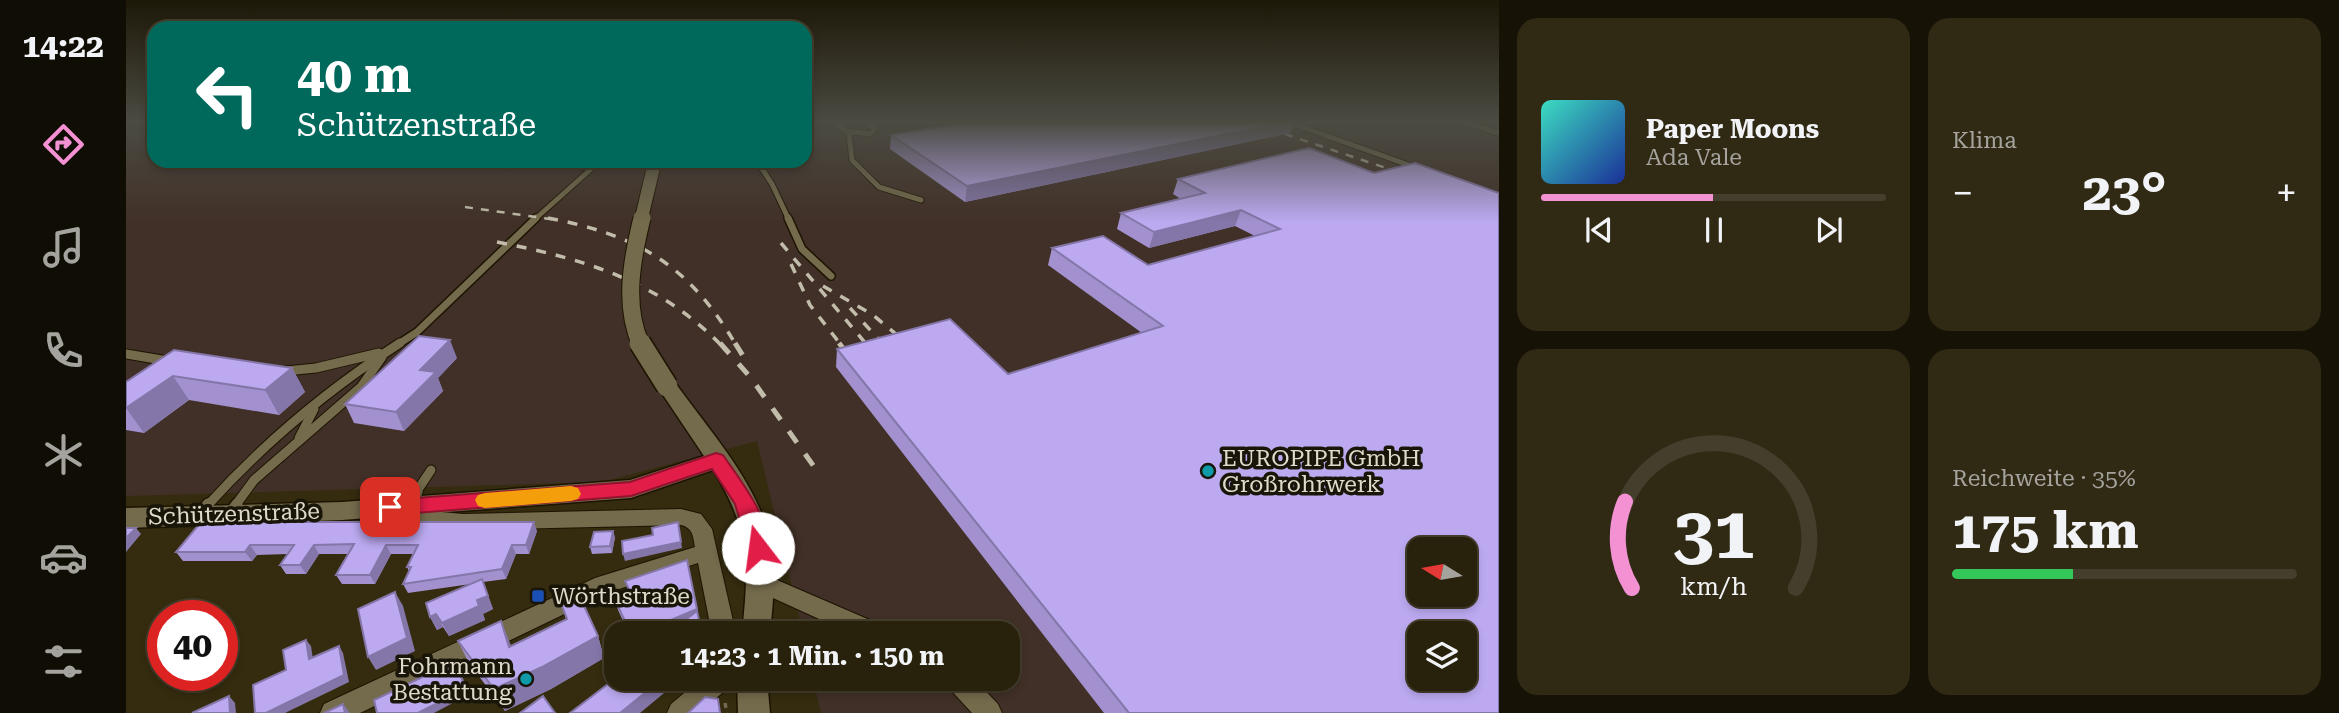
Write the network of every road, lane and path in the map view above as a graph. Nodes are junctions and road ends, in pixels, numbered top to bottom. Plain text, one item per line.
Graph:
1 (852, 156) edge
2 (1385, 156) edge
3 (583, 168) edge
4 (654, 168) edge
5 (762, 168) edge
6 (592, 169) joint
7 (1429, 172) edge
8 (921, 200) dead end
9 (831, 276) dead end
10 (385, 351) junction
11 (126, 354) edge
12 (180, 362) edge
13 (282, 372) edge
14 (316, 404) junction
15 (297, 441) junction
16 (716, 460) junction
17 (431, 470) dead end
18 (414, 506) junction
19 (342, 510) junction
20 (228, 515) junction
21 (197, 517) junction
22 (126, 518) edge
23 (707, 552) junction
24 (761, 582) junction
25 (721, 621) edge
26 (757, 621) edge
27 (849, 621) edge
28 (706, 691) edge
29 (753, 691) edge
30 (968, 691) edge
31 (333, 713) edge
32 (680, 713) edge
33 (754, 713) edge
34 (989, 713) edge

1 - 8 lane
2 - 7 lane
3 - 6 lane
4 - 16 street, bridge
5 - 9 lane
6 - 10 lane
10 - 13 lane
10 - 14 lane
10 - 15 lane
11 - 12 lane
14 - 15 lane
14 - 21 lane
15 - 20 lane
16 - 18 street, Schützenstraße
16 - 24 street
17 - 18 lane
18 - 19 street, Schützenstraße
19 - 20 street, Schützenstraße
19 - 23 street, Schützenstraße
20 - 21 street, Schützenstraße
21 - 22 street, Schützenstraße
23 - 25 street, Schützenstraße
23 - 31 street
24 - 26 street
24 - 27 street
28 - 32 street
29 - 33 street
30 - 34 street

